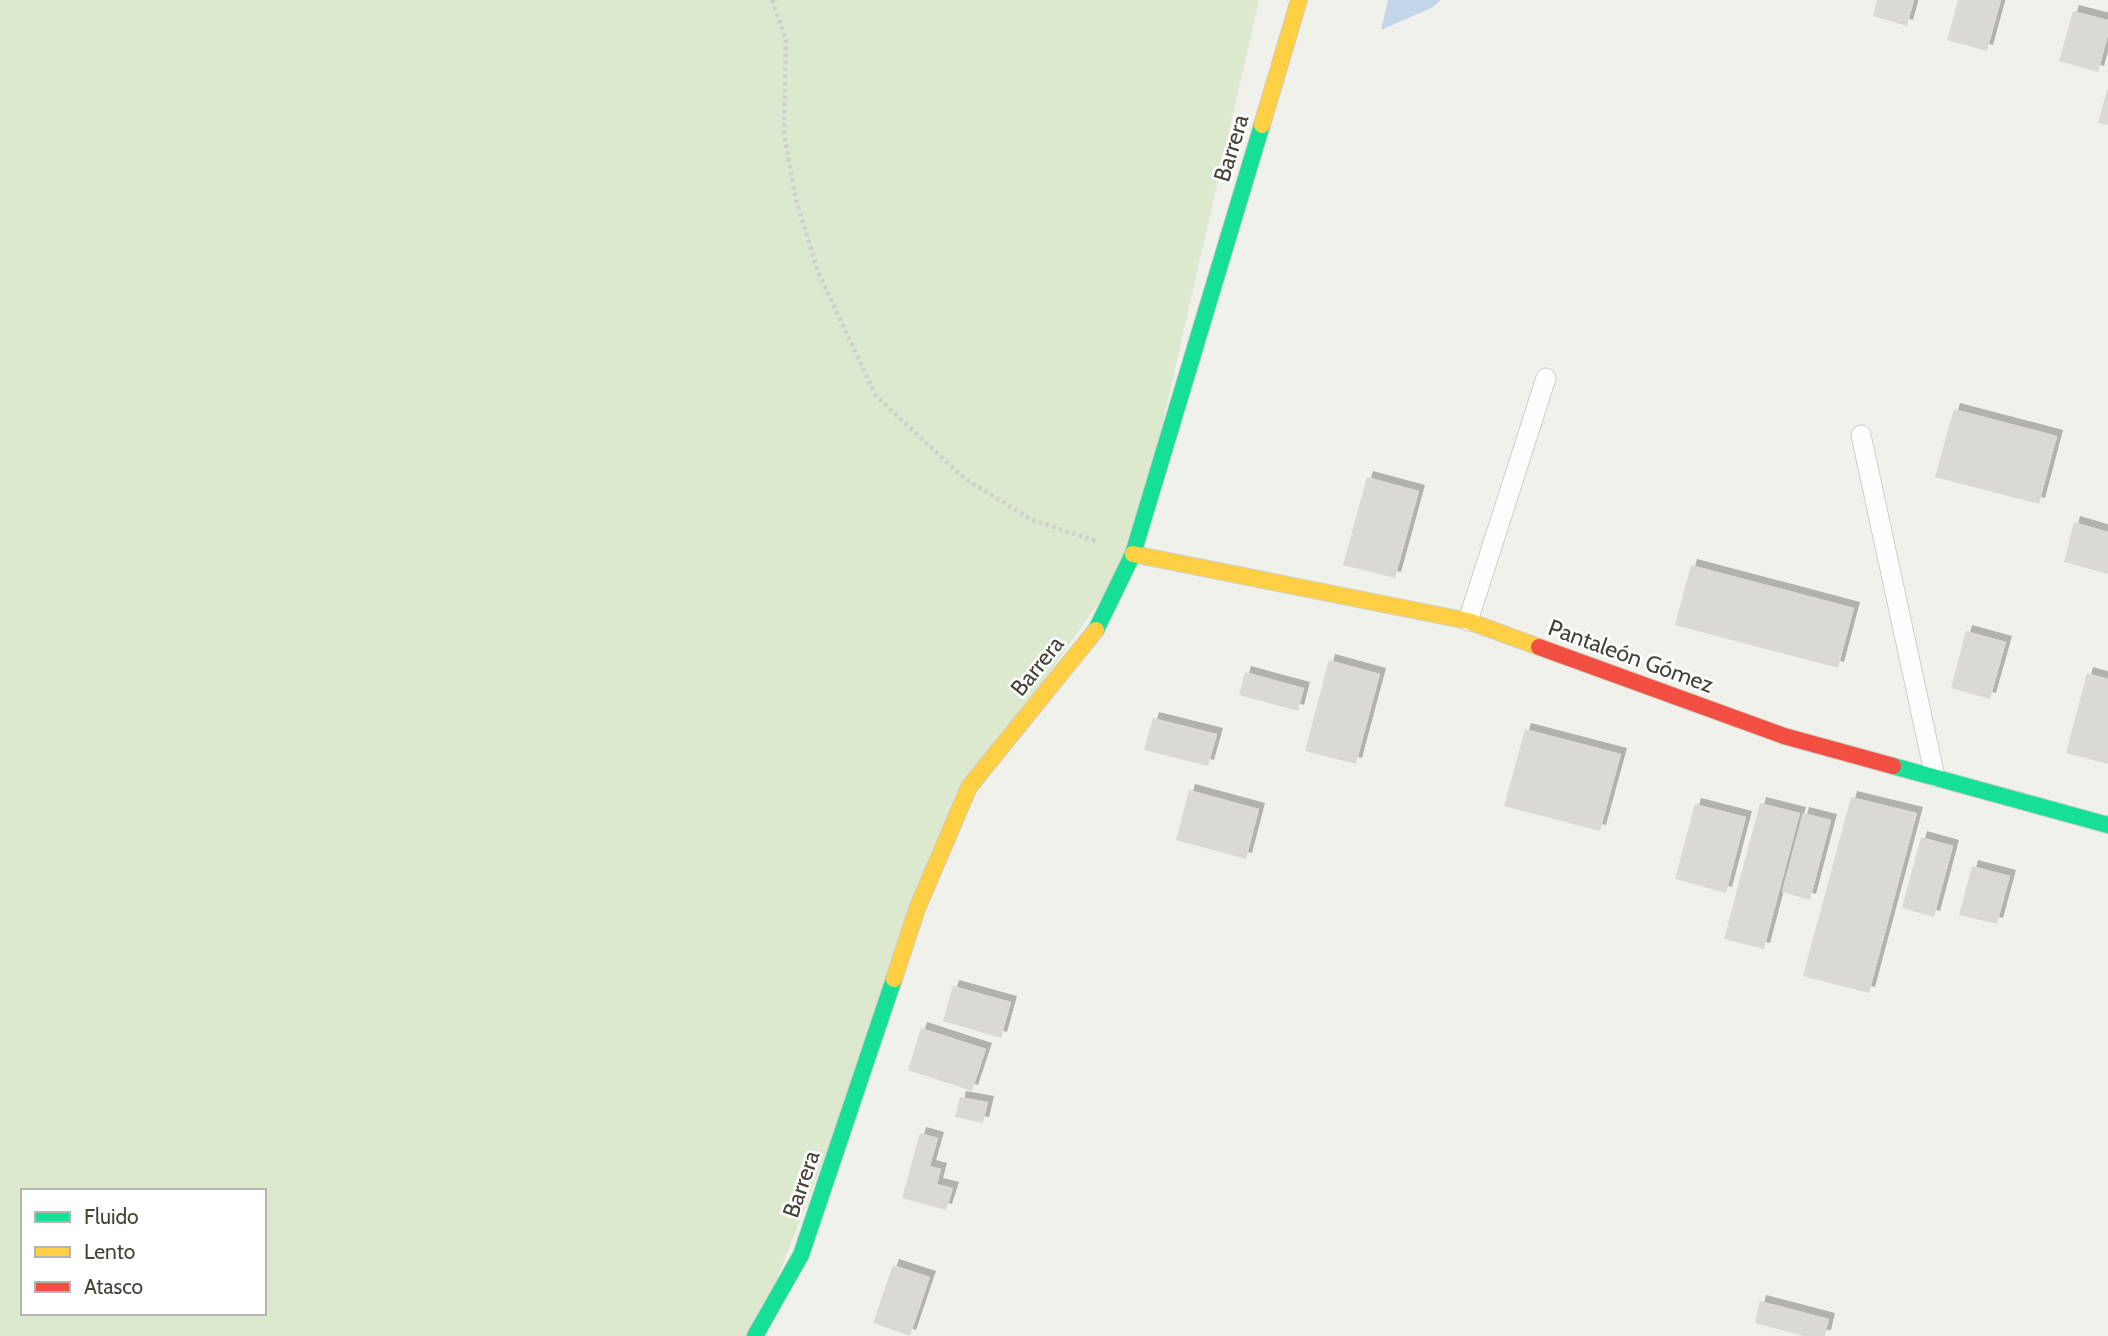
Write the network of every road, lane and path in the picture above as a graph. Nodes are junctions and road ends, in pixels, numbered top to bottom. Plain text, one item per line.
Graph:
1 (772, 0) edge
2 (1299, 0) edge
3 (1546, 379) dead end
4 (1861, 435) dead end
5 (1133, 554) junction
6 (1468, 621) junction
7 (1935, 776) junction
8 (2108, 825) edge
9 (755, 1336) edge

1 - 5 path
2 - 5 street, Barrera
3 - 6 lane
4 - 7 lane
5 - 6 street, Pantaleón Gómez
5 - 9 street, Barrera
6 - 7 street, Pantaleón Gómez
7 - 8 street, Pantaleón Gómez

